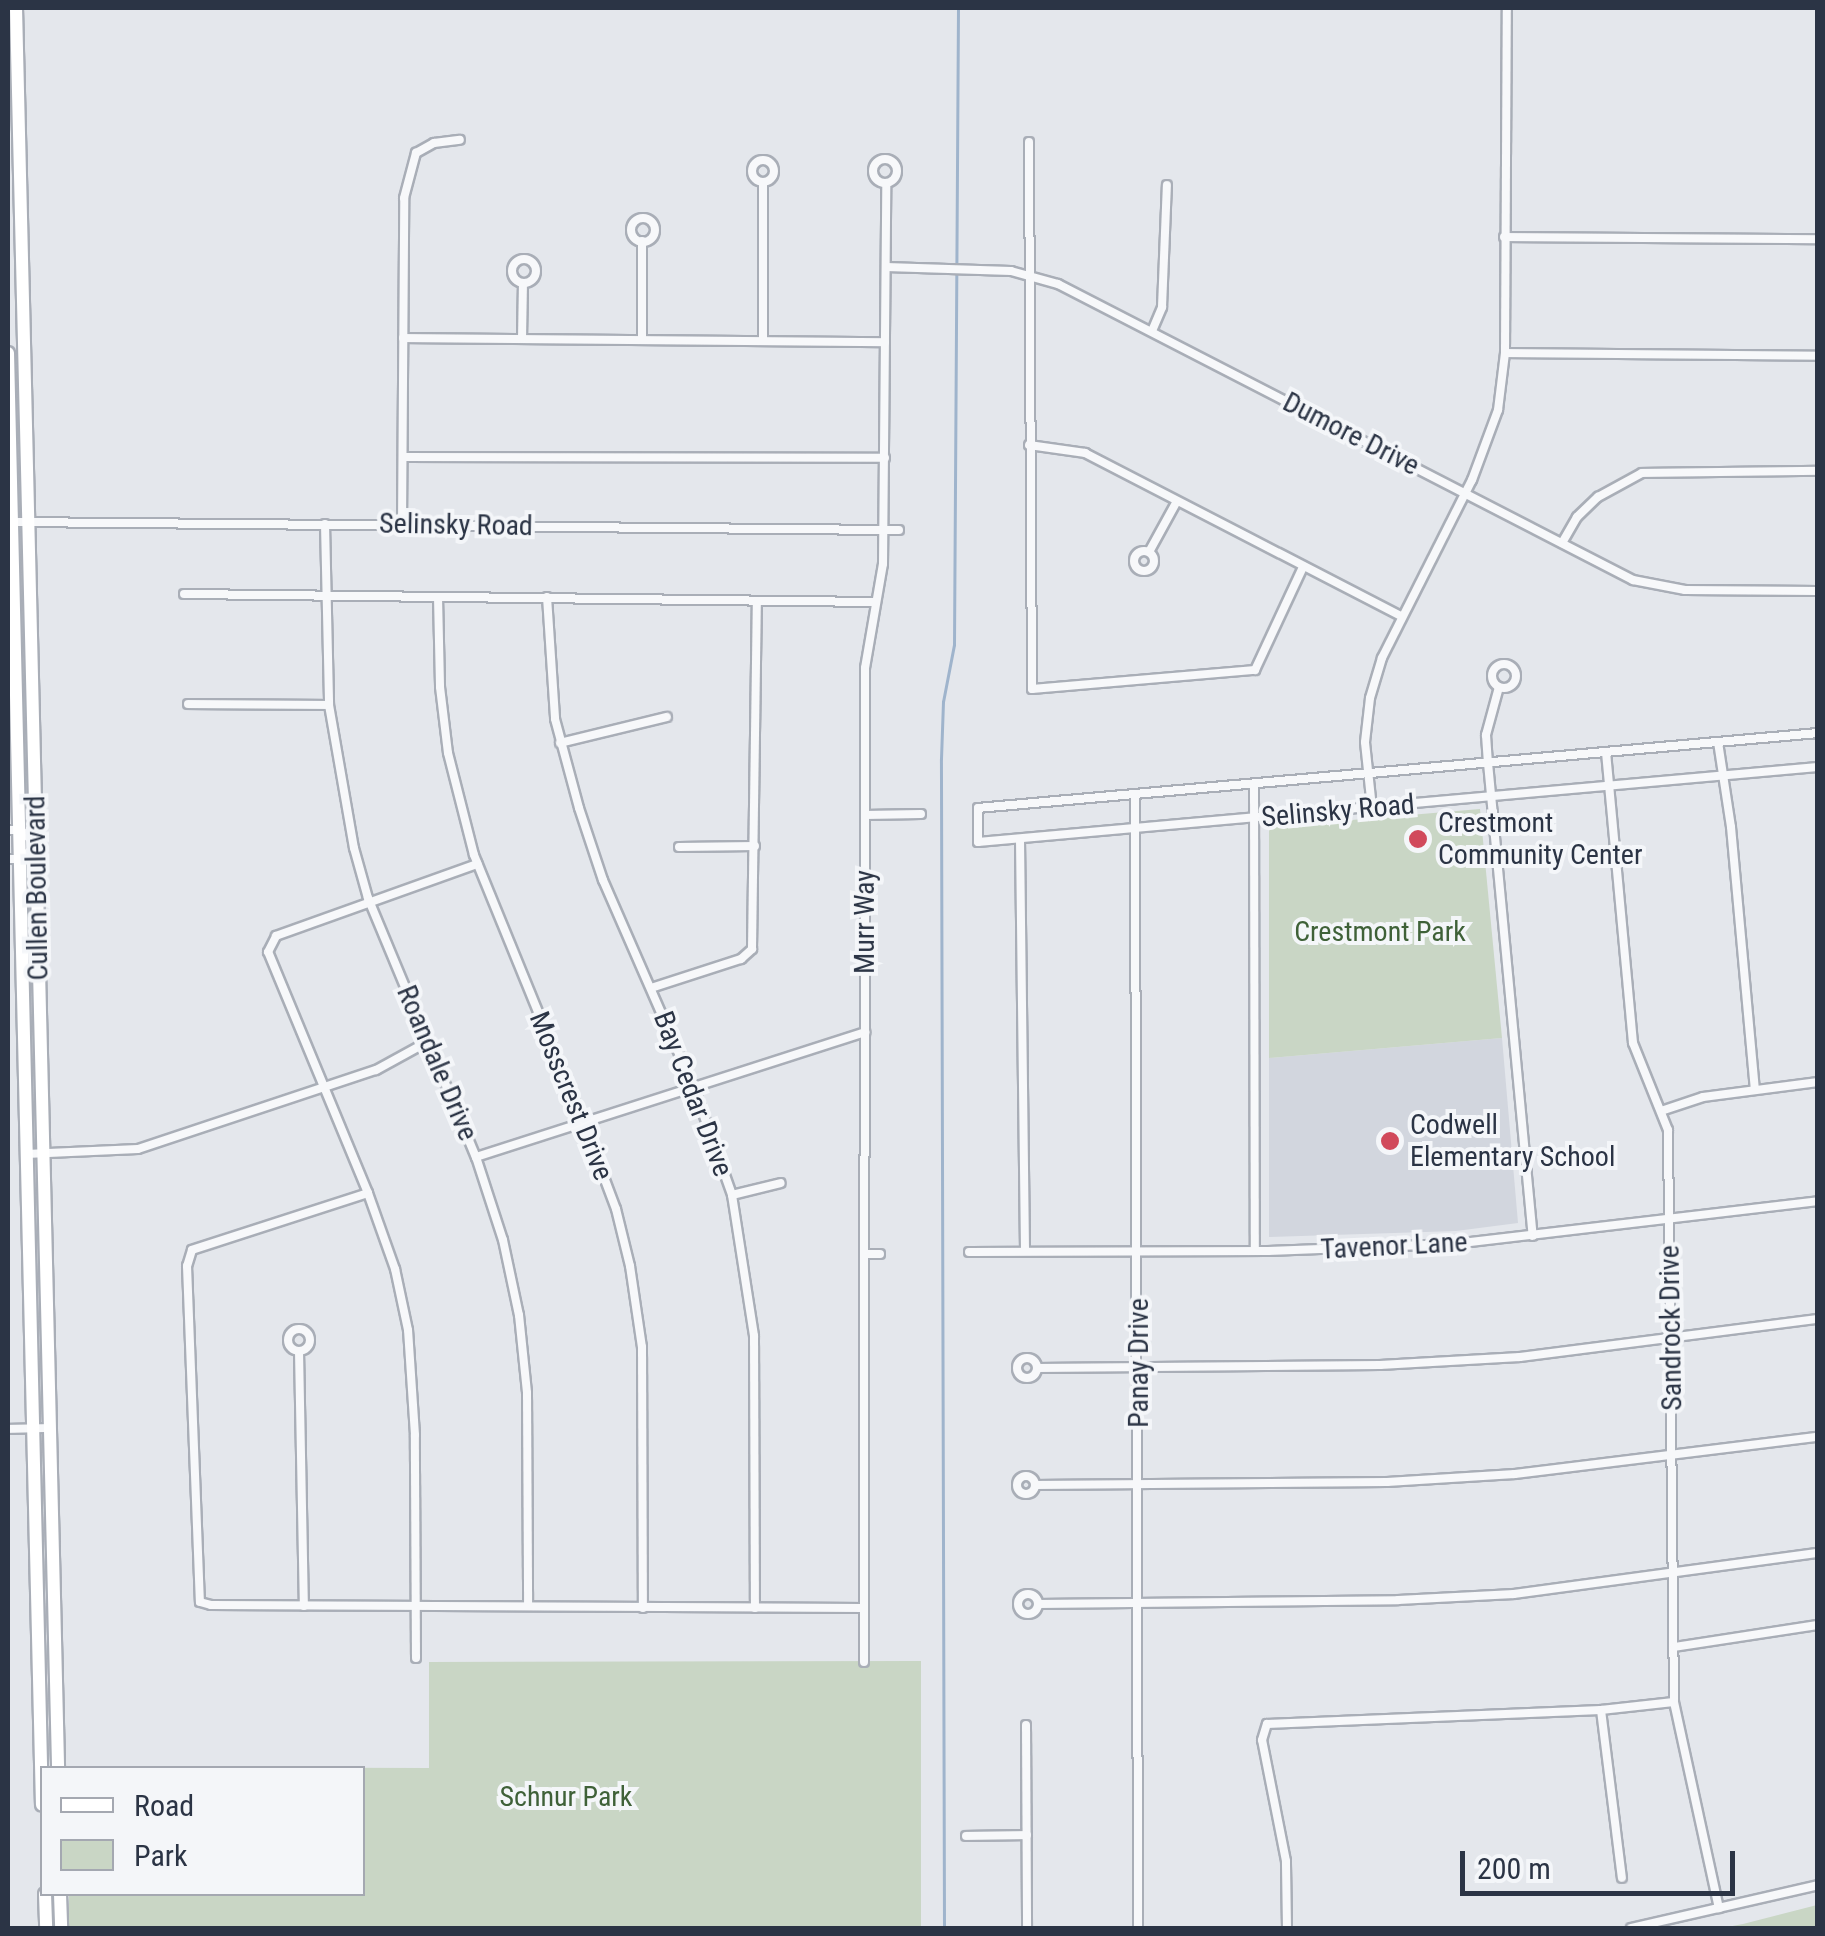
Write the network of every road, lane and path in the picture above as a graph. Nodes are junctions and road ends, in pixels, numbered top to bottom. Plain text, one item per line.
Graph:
1 (16, 8) edge
2 (1507, 8) edge
3 (12, 42) edge
4 (460, 140) dead end
5 (1029, 142) dead end
6 (13, 170) edge
7 (763, 182) dead end
8 (886, 183) dead end
9 (1167, 185) dead end
10 (1504, 237) junction
11 (1818, 239) edge
12 (642, 241) dead end
13 (886, 267) junction
14 (1029, 274) junction
15 (14, 280) edge
16 (523, 283) dead end
17 (1152, 331) junction
18 (403, 338) junction
19 (522, 339) junction
20 (642, 340) junction
21 (763, 341) junction
22 (885, 342) junction
23 (1505, 352) junction
24 (8, 354) edge
25 (1818, 356) edge
26 (25, 393) junction
27 (8, 394) edge
28 (1030, 445) junction
29 (403, 456) junction
30 (885, 458) junction
31 (1818, 472) edge
32 (1464, 493) junction
33 (1177, 501) junction
34 (19, 522) junction
35 (326, 524) junction
36 (402, 524) junction
37 (884, 530) junction
38 (900, 530) dead end
39 (1562, 542) junction
40 (1149, 552) dead end
41 (1303, 567) junction
42 (1818, 591) edge
43 (184, 594) dead end
44 (326, 596) junction
45 (438, 597) junction
46 (547, 598) junction
47 (757, 600) junction
48 (876, 602) junction
49 (1401, 616) junction
50 (14, 618) junction
51 (30, 619) junction
52 (1499, 687) dead end
53 (188, 704) dead end
54 (329, 704) junction
55 (12, 712) edge
56 (33, 713) junction
57 (667, 717) dead end
58 (1818, 733) edge
59 (560, 742) junction
60 (1718, 742) junction
61 (1606, 752) junction
62 (1488, 763) junction
63 (1818, 767) edge
64 (1366, 774) junction
65 (1722, 778) junction
66 (1254, 785) junction
67 (1610, 787) junction
68 (1135, 796) junction
69 (1492, 797) junction
70 (1372, 808) junction
71 (921, 814) dead end
72 (865, 815) junction
73 (1254, 818) junction
74 (14, 830) edge
75 (1137, 830) junction
76 (1020, 840) junction
77 (36, 846) junction
78 (755, 846) junction
79 (678, 847) dead end
80 (14, 859) edge
81 (477, 864) junction
82 (370, 902) junction
83 (651, 988) junction
84 (32, 1017) junction
85 (865, 1032) junction
86 (427, 1042) junction
87 (1818, 1082) edge
88 (694, 1088) junction
89 (325, 1089) junction
90 (1755, 1089) junction
91 (1661, 1110) junction
92 (584, 1124) junction
93 (26, 1154) junction
94 (42, 1154) junction
95 (476, 1158) junction
96 (781, 1183) dead end
97 (368, 1193) junction
98 (732, 1196) junction
99 (1818, 1201) edge
100 (1670, 1218) junction
101 (1533, 1236) junction
102 (1024, 1251) junction
103 (1139, 1251) junction
104 (1255, 1251) junction
105 (968, 1252) dead end
106 (865, 1254) junction
107 (880, 1254) dead end
108 (31, 1284) junction
109 (46, 1284) junction
110 (1818, 1319) edge
111 (1673, 1337) junction
112 (299, 1352) dead end
113 (1037, 1368) dead end
114 (1139, 1368) junction
115 (33, 1428) junction
116 (50, 1428) junction
117 (8, 1429) edge
118 (1818, 1437) edge
119 (1672, 1455) junction
120 (1035, 1485) dead end
121 (1140, 1485) junction
122 (1818, 1553) edge
123 (1673, 1572) junction
124 (1138, 1603) junction
125 (36, 1604) junction
126 (54, 1604) junction
127 (1038, 1604) dead end
128 (304, 1606) junction
129 (415, 1606) junction
130 (528, 1606) junction
131 (643, 1608) junction
132 (755, 1608) junction
133 (864, 1608) junction
134 (1818, 1625) edge
135 (1674, 1648) junction
136 (416, 1658) dead end
137 (864, 1662) dead end
138 (1674, 1702) junction
139 (1602, 1710) junction
140 (1026, 1724) dead end
141 (42, 1766) edge
142 (58, 1766) edge
143 (1027, 1835) junction
144 (966, 1836) dead end
145 (1622, 1878) dead end
146 (1818, 1885) edge
147 (45, 1896) edge
148 (60, 1896) edge
149 (1719, 1908) junction
150 (46, 1928) edge
151 (61, 1928) edge
152 (1027, 1928) edge
153 (1138, 1928) edge
154 (1287, 1928) edge
155 (1631, 1928) edge

1 - 3 main road, Cullen Boulevard
2 - 10 street
3 - 6 main road, Cullen Boulevard
4 - 18 street
5 - 14 street
6 - 15 main road, Cullen Boulevard
7 - 21 street
8 - 13 street, Murr Way
9 - 17 street
10 - 11 street
10 - 23 street
12 - 20 street
13 - 14 street, Dumore Drive
13 - 22 street, Murr Way
14 - 17 street, Dumore Drive
14 - 28 street
15 - 26 main road, Cullen Boulevard
16 - 19 street
17 - 32 street, Dumore Drive
18 - 19 street
18 - 29 street
19 - 20 street
20 - 21 street
21 - 22 street
22 - 30 street, Murr Way
23 - 25 street
23 - 32 street
24 - 27 main road, Cullen Boulevard
26 - 27 street
26 - 34 main road, Cullen Boulevard
27 - 34 main road, Cullen Boulevard
28 - 33 street
28 - 41 street
29 - 30 street
29 - 36 street
30 - 37 street, Murr Way
31 - 39 street
32 - 39 street, Dumore Drive
32 - 49 street
33 - 40 street
33 - 41 street
34 - 35 street, Selinsky Road
34 - 50 main road, Cullen Boulevard
34 - 51 main road, Cullen Boulevard
35 - 36 street, Selinsky Road
35 - 44 street, Roandale Drive
36 - 37 street, Selinsky Road
37 - 38 street, Selinsky Road
37 - 48 street, Murr Way
39 - 42 street, Dumore Drive
41 - 49 street
43 - 44 street
44 - 45 street
44 - 54 street, Roandale Drive
45 - 46 street
45 - 81 street, Mosscrest Drive
46 - 47 street
46 - 59 street, Bay Cedar Drive
47 - 48 street
47 - 78 street
48 - 72 street, Murr Way
49 - 64 street
50 - 51 main road
50 - 55 main road, Cullen Boulevard
51 - 56 main road, Cullen Boulevard
52 - 62 street
53 - 54 street
54 - 82 street, Roandale Drive
55 - 56 street
55 - 74 main road, Cullen Boulevard
56 - 77 main road, Cullen Boulevard
57 - 59 street
58 - 60 street, Selinsky Road
59 - 83 street, Bay Cedar Drive
60 - 61 street, Selinsky Road
60 - 65 street
61 - 62 street, Selinsky Road
61 - 67 street, Sandrock Drive
62 - 64 street, Selinsky Road
62 - 69 street
63 - 65 street, Selinsky Road
64 - 66 street, Selinsky Road
64 - 70 street
65 - 67 street, Selinsky Road
65 - 90 street
66 - 68 street, Selinsky Road
66 - 73 street
67 - 69 street, Selinsky Road
67 - 91 street, Sandrock Drive
68 - 75 street, Panay Drive
68 - 76 street, Selinsky Road
69 - 70 street, Selinsky Road
69 - 101 street
70 - 73 street, Selinsky Road
71 - 72 street
72 - 85 street, Murr Way
73 - 75 street, Selinsky Road
73 - 104 street
74 - 77 street
74 - 80 main road, Cullen Boulevard
75 - 76 street, Selinsky Road
75 - 103 street, Panay Drive
76 - 102 street
77 - 80 street
77 - 84 main road, Cullen Boulevard
78 - 79 street
78 - 83 street
80 - 84 main road, Cullen Boulevard
81 - 82 street
81 - 92 street, Mosscrest Drive
82 - 86 street, Roandale Drive
82 - 89 street
83 - 88 street, Bay Cedar Drive
84 - 93 main road, Cullen Boulevard
84 - 94 main road, Cullen Boulevard
85 - 88 street
85 - 106 street, Murr Way
86 - 89 street
86 - 95 street, Roandale Drive
87 - 90 street
88 - 92 street
88 - 98 street, Bay Cedar Drive
89 - 94 street
89 - 97 street
90 - 91 street
91 - 100 street, Sandrock Drive
92 - 95 street
92 - 131 street, Mosscrest Drive
93 - 94 street
93 - 108 main road, Cullen Boulevard
94 - 109 main road, Cullen Boulevard
95 - 130 street, Roandale Drive
96 - 98 street
97 - 128 street
97 - 129 street
98 - 132 street, Bay Cedar Drive
99 - 100 street, Tavenor Lane
100 - 101 street, Tavenor Lane
100 - 111 street, Sandrock Drive
101 - 104 street, Tavenor Lane
102 - 103 street, Tavenor Lane
102 - 105 street, Tavenor Lane
103 - 104 street, Tavenor Lane
103 - 114 street, Panay Drive
106 - 107 street
106 - 133 street, Murr Way
108 - 109 main road
108 - 115 main road, Cullen Boulevard
109 - 116 main road, Cullen Boulevard
110 - 111 street
111 - 114 street
111 - 119 street, Sandrock Drive
112 - 128 street
113 - 114 street
114 - 121 street, Panay Drive
115 - 116 street
115 - 117 street
115 - 125 main road, Cullen Boulevard
116 - 126 main road, Cullen Boulevard
118 - 119 street
119 - 121 street
119 - 123 street, Sandrock Drive
120 - 121 street
121 - 124 street, Panay Drive
122 - 123 street
123 - 124 street
123 - 135 street, Sandrock Drive
124 - 127 street
124 - 153 street, Panay Drive
125 - 126 main road
125 - 141 main road, Cullen Boulevard
126 - 142 main road, Cullen Boulevard
128 - 129 street
129 - 130 street
129 - 136 street
130 - 131 street
131 - 132 street
132 - 133 street
133 - 137 street, Murr Way
134 - 135 street
135 - 138 street, Sandrock Drive
138 - 139 street
138 - 149 street, Sandrock Drive
139 - 145 street
139 - 154 street
140 - 143 street
143 - 144 street
143 - 152 street
146 - 149 street
147 - 150 main road
148 - 151 main road
149 - 155 street

